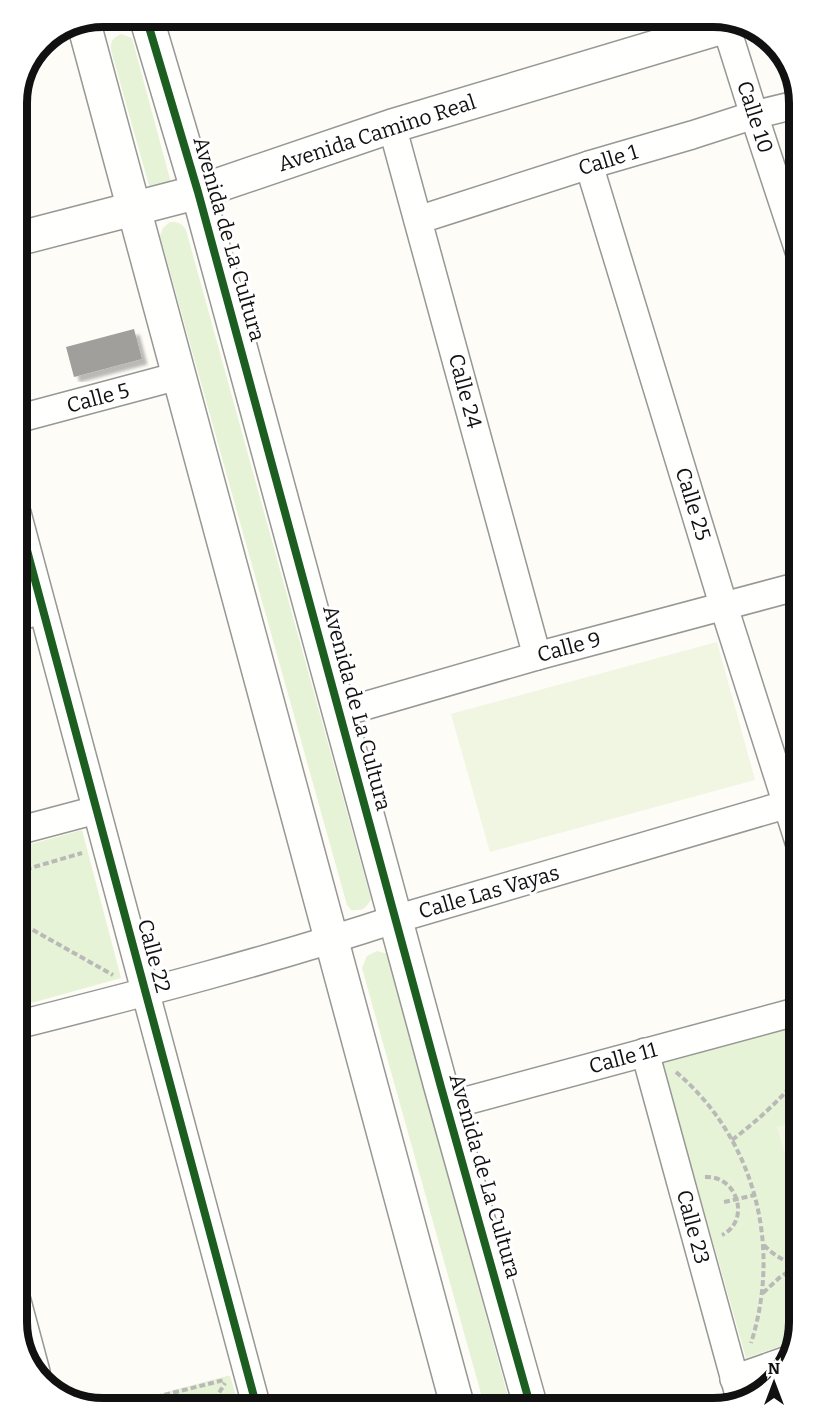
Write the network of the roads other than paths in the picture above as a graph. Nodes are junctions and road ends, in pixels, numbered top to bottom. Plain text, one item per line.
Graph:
1 (149, 27) edge
2 (712, 27) edge
3 (85, 29) edge
4 (730, 29) edge
5 (789, 107) edge
6 (754, 115) junction
7 (392, 126) junction
8 (589, 165) junction
9 (198, 192) junction
10 (134, 208) junction
11 (789, 218) edge
12 (418, 220) junction
13 (27, 236) edge
14 (178, 376) junction
15 (27, 416) edge
16 (27, 552) edge
17 (789, 589) edge
18 (724, 607) junction
19 (42, 610) junction
20 (27, 614) edge
21 (537, 656) junction
22 (340, 713) junction
23 (788, 804) junction
24 (789, 807) edge
25 (96, 810) junction
26 (27, 828) edge
27 (396, 919) junction
28 (332, 940) junction
29 (145, 993) junction
30 (789, 1014) edge
31 (27, 1022) edge
32 (645, 1052) junction
33 (447, 1106) junction
34 (737, 1391) edge
35 (254, 1398) edge
36 (455, 1398) edge
37 (528, 1398) edge

1 - 9 street, Avenida de La Cultura
2 - 7 street, Avenida Camino Real
3 - 10 street
4 - 6 street, Calle 10
5 - 6 street, Calle 1
6 - 8 street, Calle 1
6 - 11 street, Calle 10
7 - 9 street, Avenida Camino Real
7 - 12 street, Calle 24
8 - 12 street, Calle 1
8 - 18 street, Calle 25
9 - 10 street, Avenida Camino Real
9 - 22 street, Avenida de La Cultura
10 - 13 street, Avenida Camino Real
10 - 14 street
12 - 21 street, Calle 24
14 - 15 street, Calle 5
14 - 28 street
16 - 19 street, Calle 22
17 - 18 street, Calle 9
18 - 21 street, Calle 9
18 - 23 street, Calle 25
19 - 20 street
19 - 25 street, Calle 22
21 - 22 street, Calle 9
22 - 27 street, Avenida de La Cultura
23 - 24 street, Calle 25
23 - 27 street, Calle Las Vayas
25 - 26 street
25 - 29 street, Calle 22
27 - 28 street, Calle Las Vayas
27 - 33 street, Avenida de La Cultura
28 - 29 street, Calle Las Vayas
28 - 36 street
29 - 31 street, Calle Las Vayas
29 - 35 street, Calle 22
30 - 32 street, Calle 11
32 - 33 street, Calle 11
32 - 34 street, Calle 23
33 - 37 street, Avenida de La Cultura

